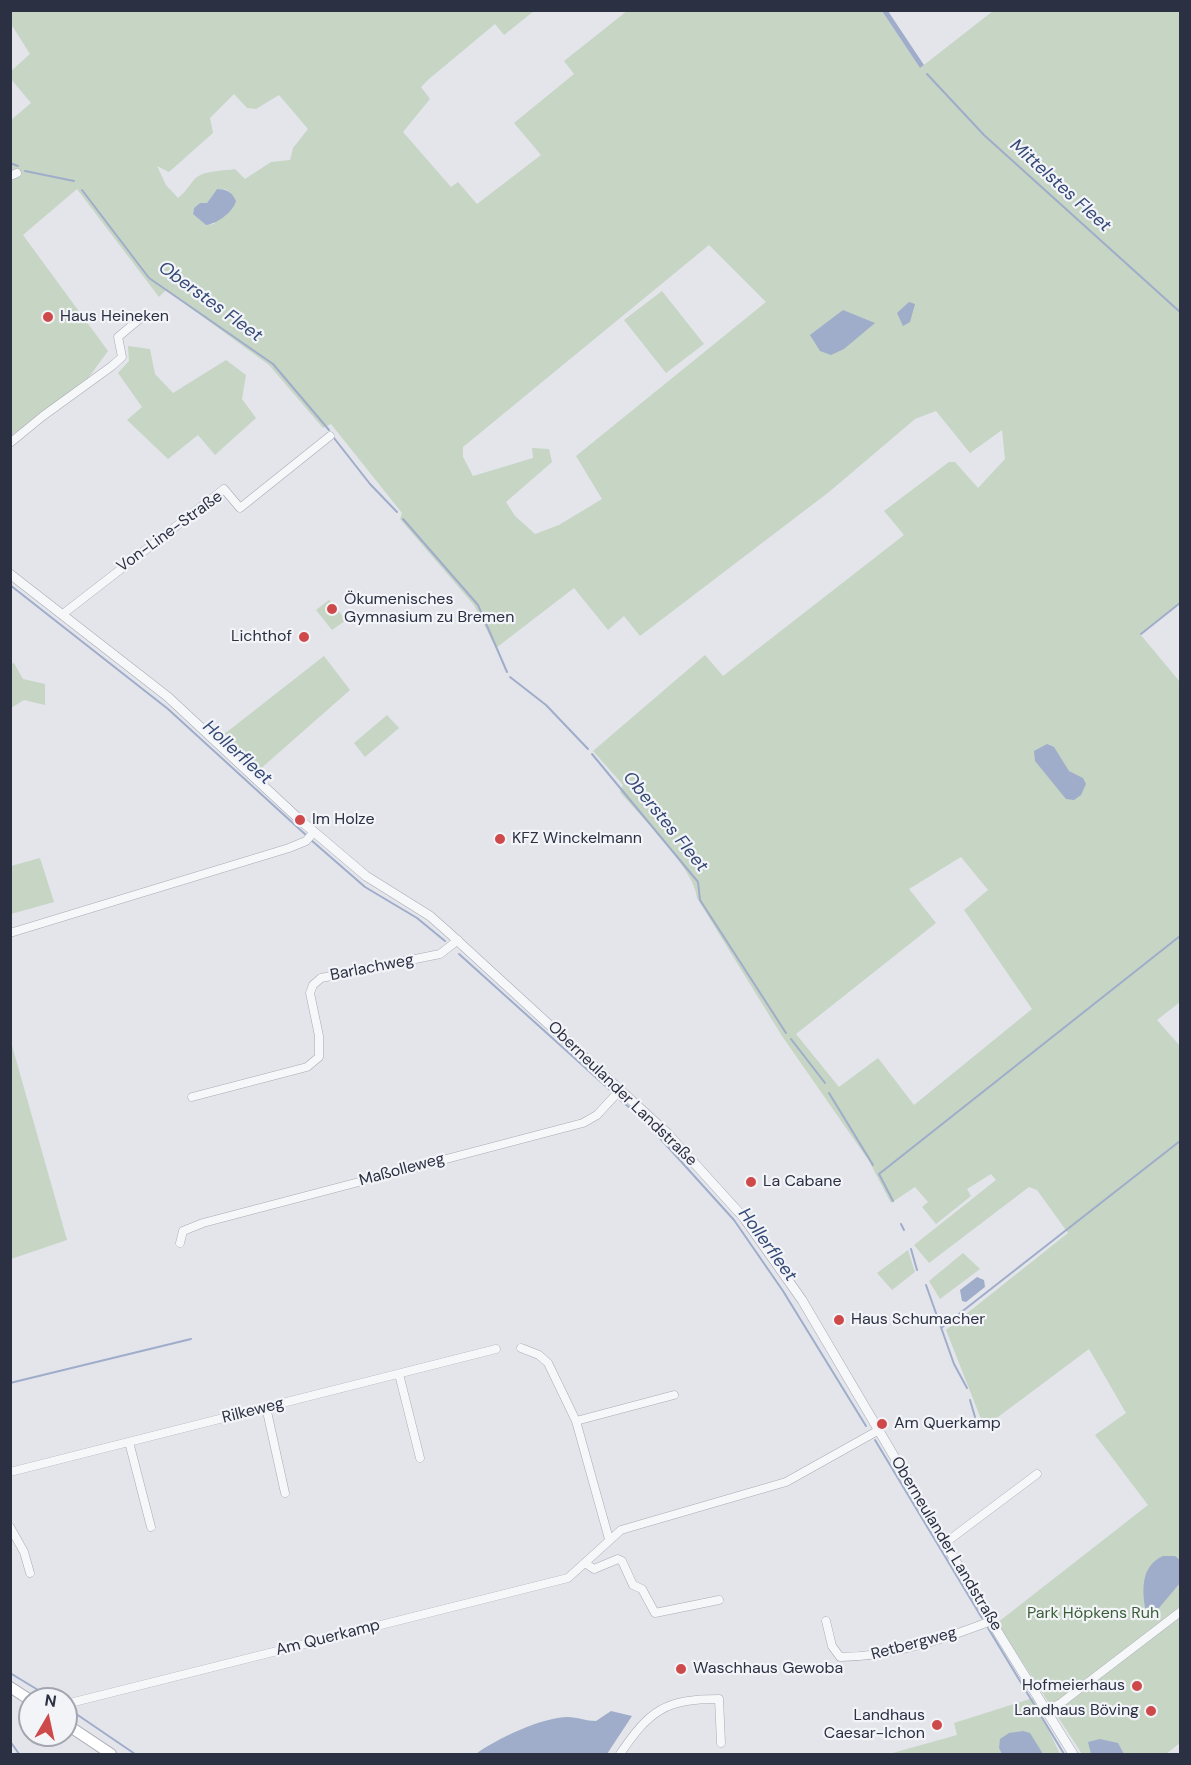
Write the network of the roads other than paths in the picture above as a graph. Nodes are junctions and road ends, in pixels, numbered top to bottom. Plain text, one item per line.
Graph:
1 (142, 316) dead end
2 (330, 436) dead end
3 (10, 443) edge
4 (10, 574) edge
5 (63, 614) junction
6 (310, 836) junction
7 (10, 933) edge
8 (458, 940) junction
9 (621, 1089) junction
10 (192, 1097) dead end
11 (180, 1242) dead end
12 (521, 1348) dead end
13 (496, 1349) dead end
14 (399, 1374) junction
15 (674, 1395) dead end
16 (266, 1407) junction
17 (576, 1421) junction
18 (879, 1430) junction
19 (129, 1442) junction
20 (420, 1458) dead end
21 (10, 1472) edge
22 (1037, 1474) dead end
23 (285, 1493) dead end
24 (10, 1527) edge
25 (151, 1527) dead end
26 (609, 1539) junction
27 (945, 1543) junction
28 (585, 1563) junction
29 (30, 1573) dead end
30 (719, 1600) dead end
31 (1180, 1612) edge
32 (826, 1621) dead end
33 (991, 1621) junction
34 (78, 1701) edge
35 (1046, 1710) junction
36 (78, 1732) edge
37 (721, 1743) dead end
38 (111, 1755) edge
39 (620, 1755) edge
40 (1073, 1755) edge

1 - 3 street
2 - 5 street, Von-Line-Straße
4 - 5 street, Oberneulander Landstraße
5 - 6 street, Oberneulander Landstraße
6 - 7 street
6 - 8 street, Oberneulander Landstraße
8 - 9 street, Oberneulander Landstraße
8 - 10 street, Barlachweg
9 - 11 street, Maßolleweg
9 - 18 street, Oberneulander Landstraße
12 - 17 street
13 - 14 street, Rilkeweg
14 - 16 street, Rilkeweg
14 - 20 street
15 - 17 street
16 - 19 street, Rilkeweg
16 - 23 street
17 - 26 street
18 - 26 street, Am Querkamp
18 - 27 street, Oberneulander Landstraße
19 - 21 street, Rilkeweg
19 - 25 street
22 - 27 street
24 - 29 street
26 - 28 street, Am Querkamp
27 - 33 street, Oberneulander Landstraße
28 - 30 street
28 - 34 street, Am Querkamp
31 - 35 street
32 - 33 street, Retbergweg
33 - 35 street, Oberneulander Landstraße
35 - 40 street, Oberneulander Landstraße
36 - 38 main road
37 - 39 street

